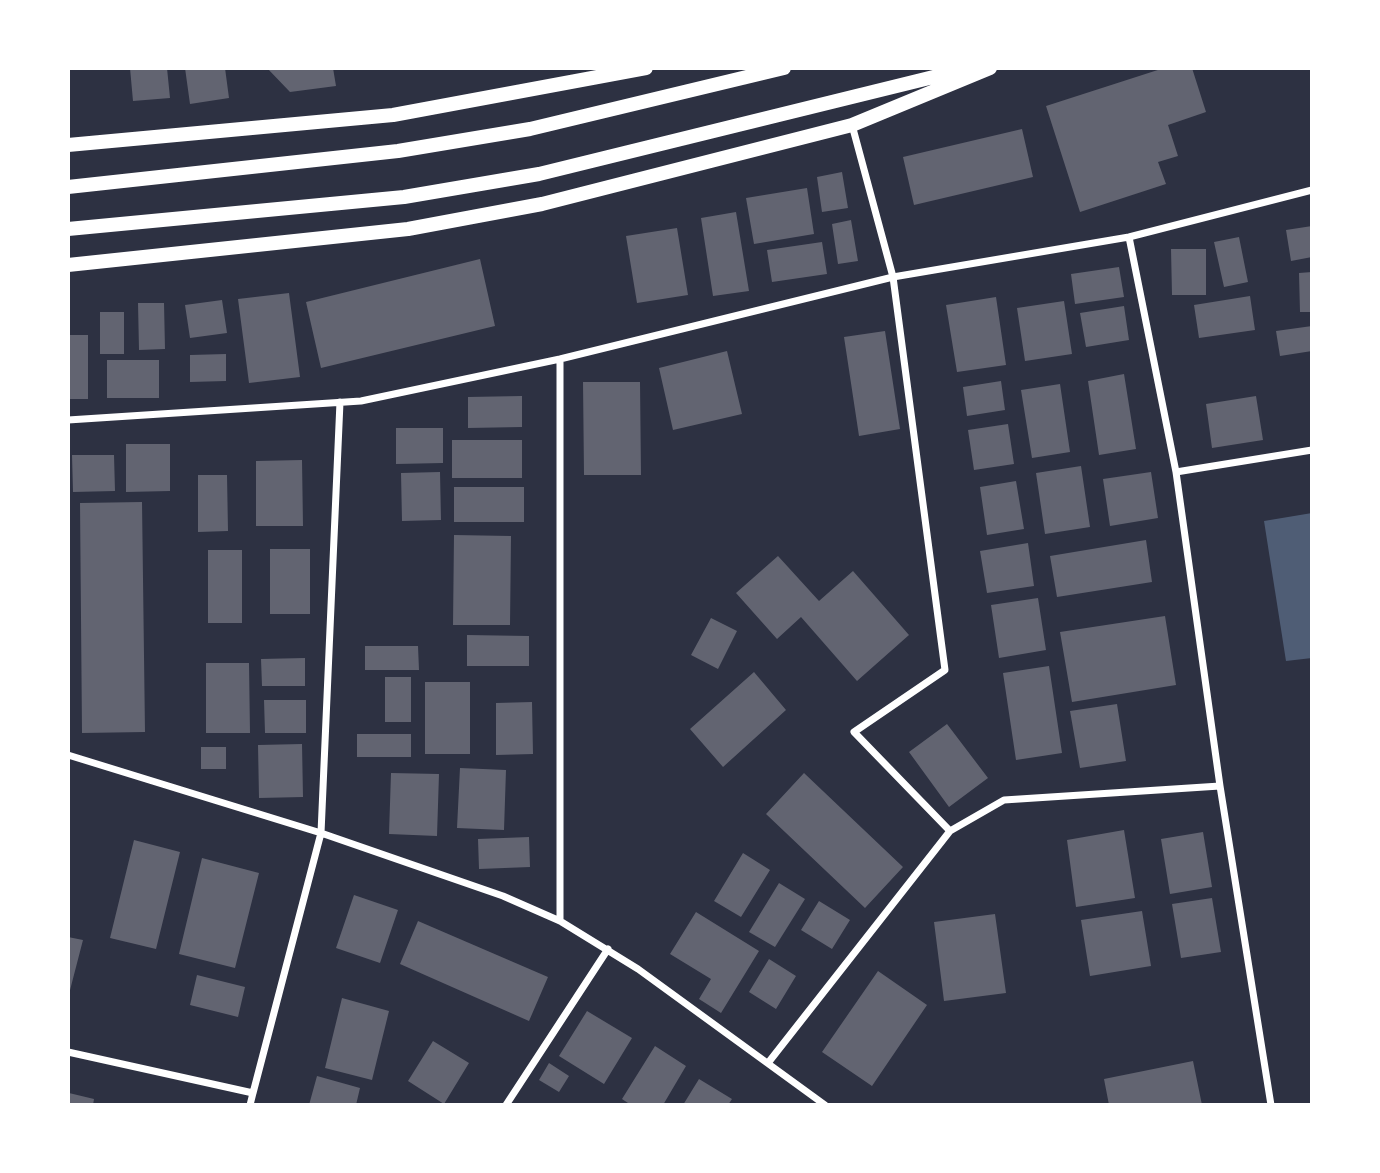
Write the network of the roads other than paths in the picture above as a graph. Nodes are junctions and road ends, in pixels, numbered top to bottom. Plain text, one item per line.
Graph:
1 (646, 68) edge
2 (784, 68) edge
3 (970, 68) edge
4 (990, 68) edge
5 (852, 125) junction
6 (68, 145) edge
7 (68, 187) edge
8 (1312, 190) edge
9 (68, 229) edge
10 (1129, 237) junction
11 (68, 265) edge
12 (893, 277) junction
13 (560, 359) junction
14 (340, 402) junction
15 (68, 421) edge
16 (1312, 450) edge
17 (1176, 472) junction
18 (68, 755) edge
19 (1220, 786) junction
20 (950, 831) junction
21 (321, 834) junction
22 (560, 921) junction
23 (608, 950) junction
24 (68, 1052) edge
25 (768, 1063) junction
26 (253, 1093) junction
27 (250, 1105) edge
28 (506, 1105) edge
29 (825, 1105) edge
30 (1271, 1105) edge

1 - 6 main road
2 - 7 main road
3 - 9 main road
4 - 5 main road
5 - 11 main road
5 - 12 street
8 - 10 street
10 - 12 street
10 - 17 street
12 - 13 street
12 - 20 street
13 - 14 street
13 - 22 street
14 - 15 street
14 - 21 street
16 - 17 street
17 - 19 street
18 - 21 street
19 - 20 street
19 - 30 street
20 - 25 street
21 - 22 street
21 - 26 street
22 - 23 street
23 - 25 street
23 - 28 street
24 - 26 street
25 - 29 street
26 - 27 street

